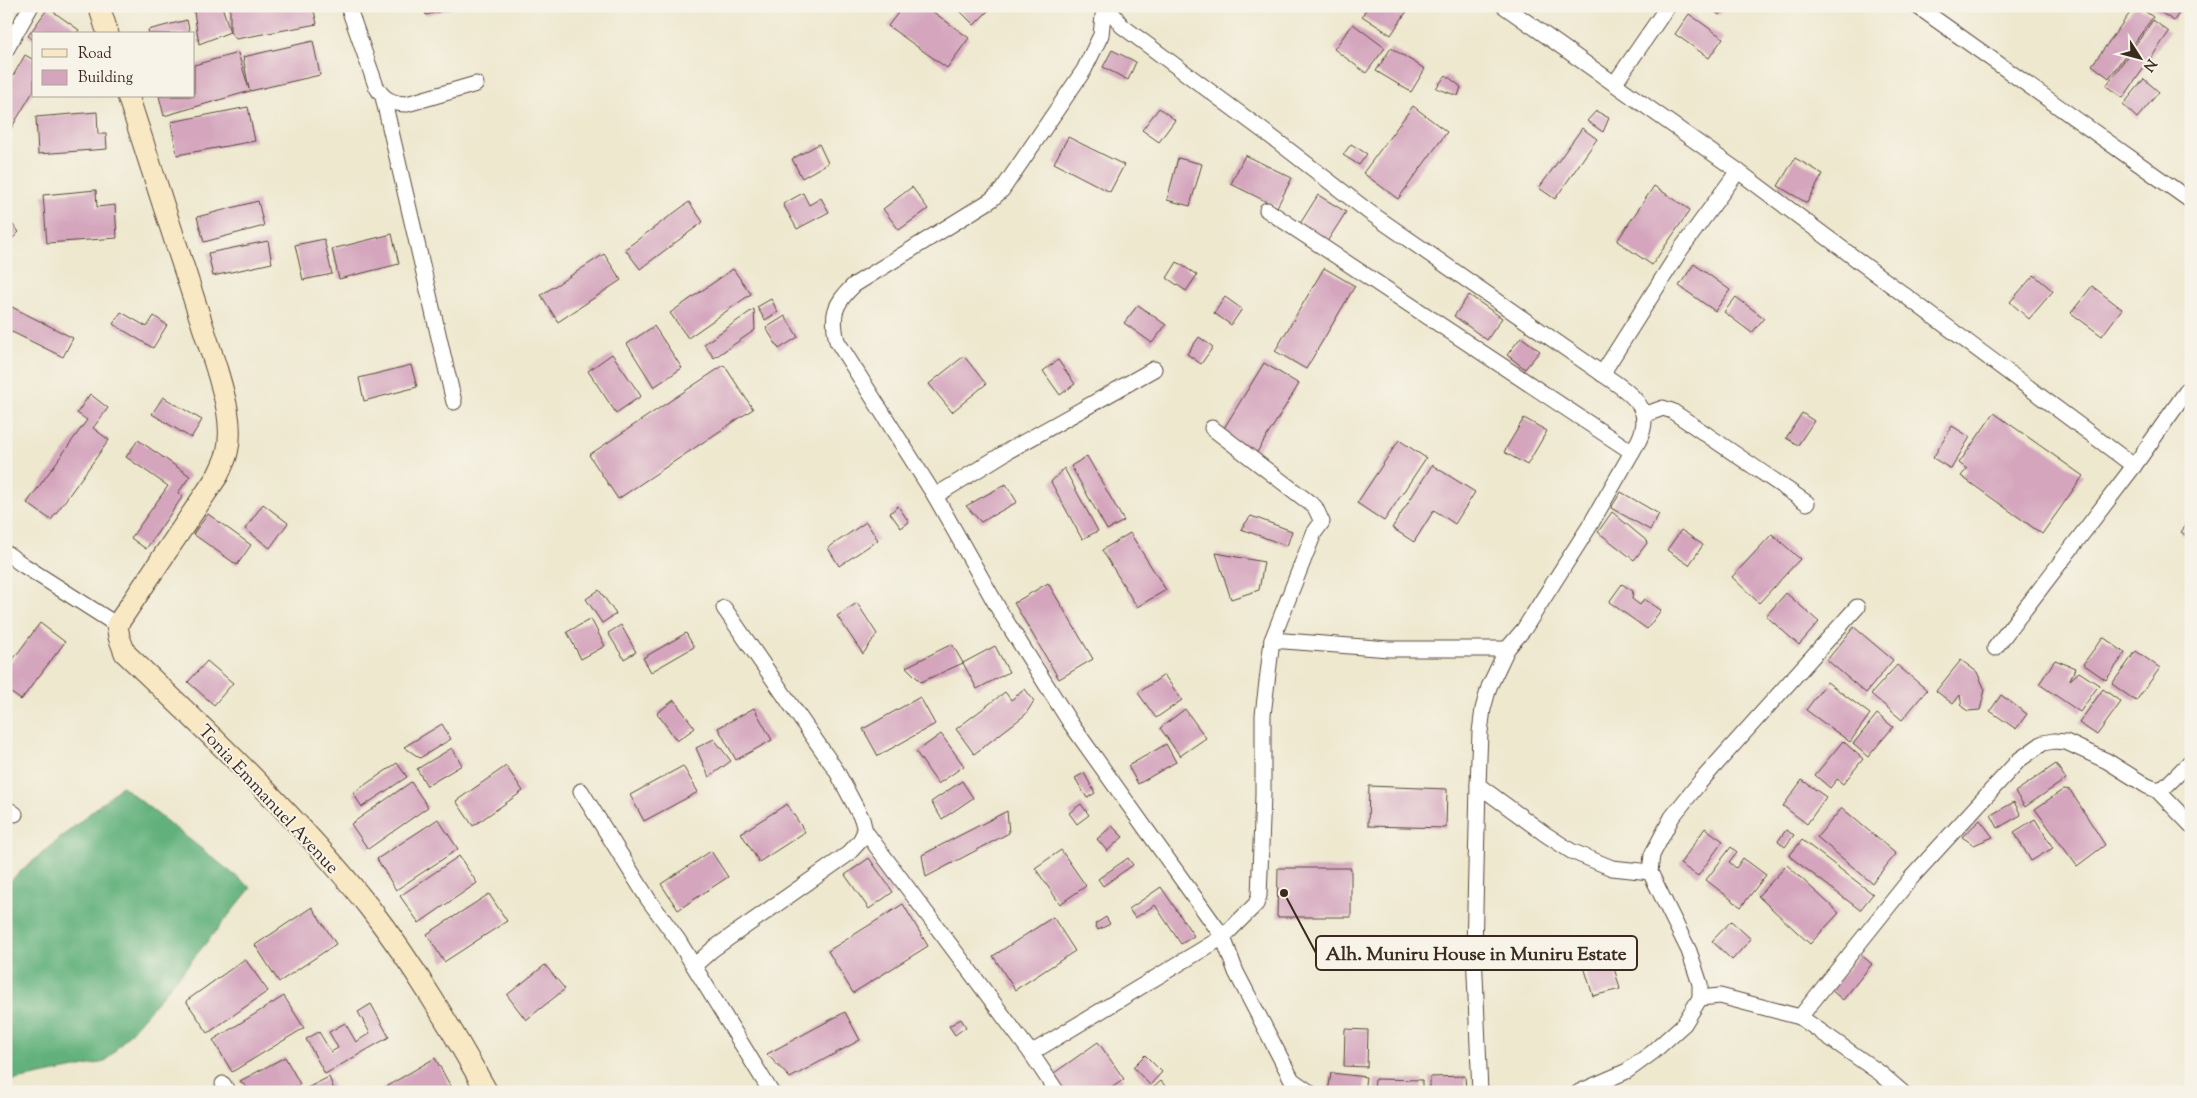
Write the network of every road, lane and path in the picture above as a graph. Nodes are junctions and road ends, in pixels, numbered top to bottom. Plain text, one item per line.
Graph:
1 (31, 6) edge
2 (99, 6) edge
3 (348, 6) edge
4 (1106, 6) edge
5 (1504, 6) edge
6 (1668, 6) edge
7 (1917, 6) edge
8 (1122, 26) junction
9 (107, 32) edge
10 (1101, 35) junction
11 (6, 50) edge
12 (1615, 83) junction
13 (476, 84) dead end
14 (383, 97) junction
15 (129, 98) edge
16 (1738, 171) junction
17 (2191, 202) edge
18 (1267, 210) dead end
19 (1154, 369) dead end
20 (1602, 374) junction
21 (2191, 385) edge
22 (454, 402) dead end
23 (1644, 414) junction
24 (1212, 428) dead end
25 (1632, 452) junction
26 (2134, 466) junction
27 (935, 496) junction
28 (1807, 503) dead end
29 (6, 552) edge
30 (1857, 607) dead end
31 (724, 608) dead end
32 (117, 625) junction
33 (1272, 640) junction
34 (1995, 648) dead end
35 (1507, 649) junction
36 (2191, 761) edge
37 (1478, 785) junction
38 (2157, 790) junction
39 (581, 791) dead end
40 (2191, 825) edge
41 (865, 831) junction
42 (1650, 872) junction
43 (1223, 937) junction
44 (694, 966) junction
45 (1700, 998) junction
46 (1800, 1017) junction
47 (1031, 1052) junction
48 (766, 1090) edge
49 (487, 1092) edge
50 (1057, 1092) edge
51 (1309, 1092) edge
52 (1480, 1092) edge
53 (1579, 1092) edge
54 (1902, 1092) edge

1 - 11 street
2 - 9 street
3 - 14 street
4 - 8 street
4 - 10 street
5 - 12 street
6 - 12 street
7 - 17 street
8 - 10 street
8 - 20 street
10 - 27 street
12 - 16 street
13 - 14 street
14 - 22 street
15 - 32 street
16 - 20 street
16 - 26 street
18 - 25 street
19 - 27 street
20 - 23 street
21 - 26 street
23 - 25 street
23 - 28 street
24 - 33 street
25 - 35 street
26 - 34 street
27 - 43 street
29 - 32 street
30 - 42 street
31 - 41 street
32 - 49 street, Tonia Emmanuel Avenue
33 - 35 street
33 - 43 street
35 - 37 street
36 - 38 street
37 - 42 street
37 - 52 street
38 - 40 street
38 - 46 street
39 - 44 street
41 - 44 street
41 - 47 street
42 - 45 street
43 - 47 street
43 - 51 street
44 - 48 street
45 - 46 street
45 - 53 street
46 - 54 street
47 - 50 street

